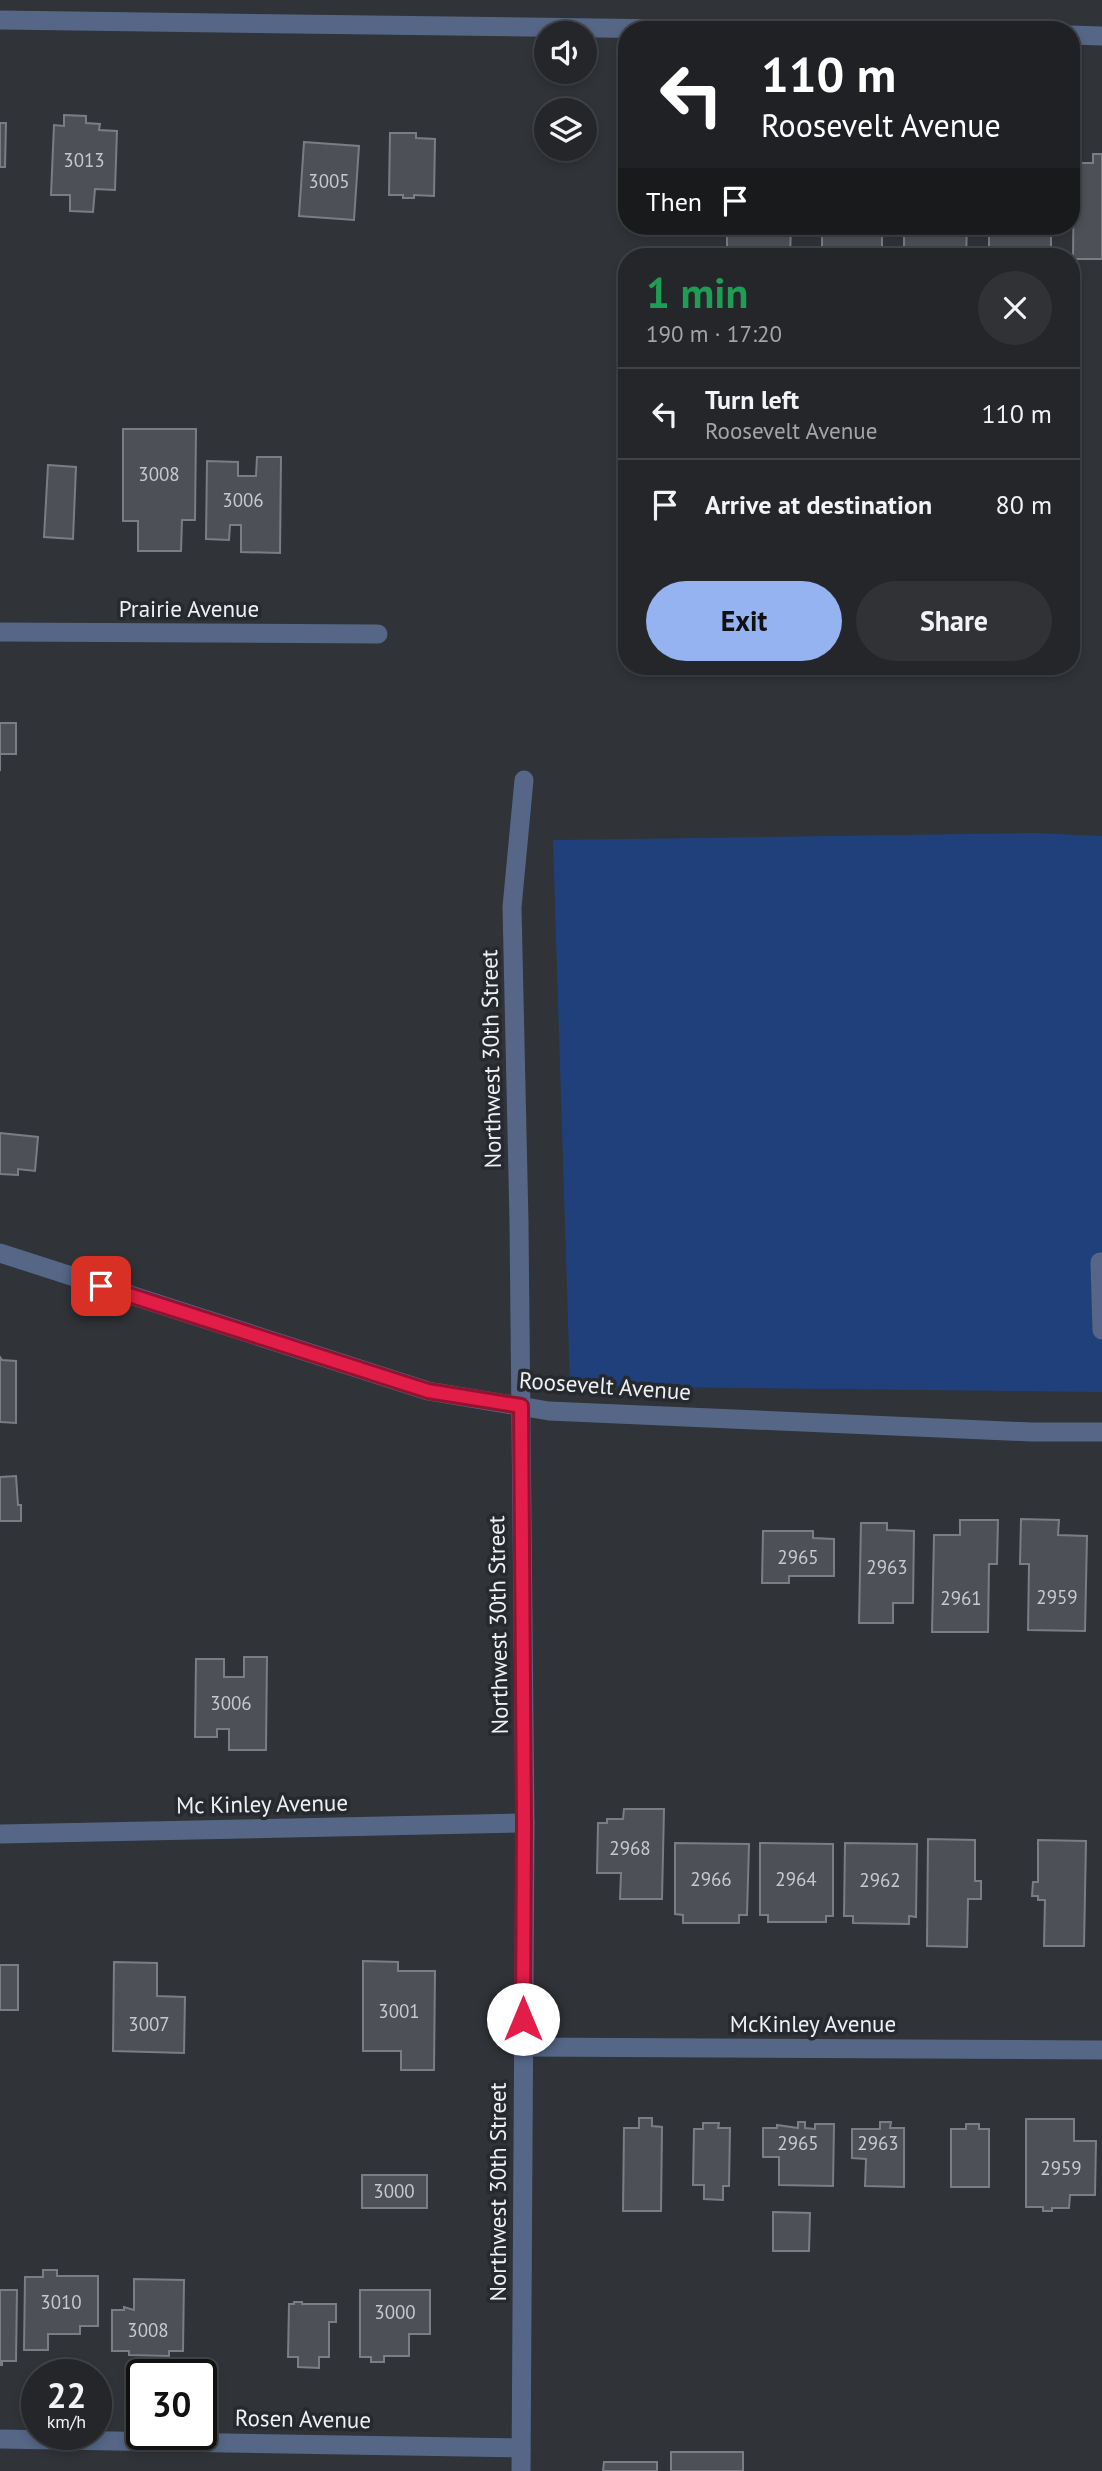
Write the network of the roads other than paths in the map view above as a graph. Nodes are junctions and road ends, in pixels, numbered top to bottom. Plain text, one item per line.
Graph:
1 (0, 20) edge
2 (618, 28) edge
3 (1080, 35) edge
4 (1102, 36) edge
5 (0, 632) edge
6 (378, 634) dead end
7 (524, 780) dead end
8 (0, 1254) edge
9 (1102, 1262) edge
10 (1102, 1329) edge
11 (521, 1406) junction
12 (1102, 1432) edge
13 (524, 1823) junction
14 (0, 1834) edge
15 (523, 2047) junction
16 (1102, 2050) edge
17 (0, 2439) edge
18 (521, 2448) junction
19 (521, 2471) edge

1 - 2 street
3 - 4 street
5 - 6 street, Prairie Avenue
7 - 11 street, Northwest 30th Street
8 - 11 street, Roosevelt Avenue
9 - 10 street
11 - 12 street, Roosevelt Avenue
11 - 13 street, Northwest 30th Street
13 - 14 street, Mc Kinley Avenue
13 - 15 street, Northwest 30th Street
15 - 16 street, McKinley Avenue
15 - 18 street, Northwest 30th Street
17 - 18 street, Rosen Avenue
18 - 19 street, Northwest 30th Street

